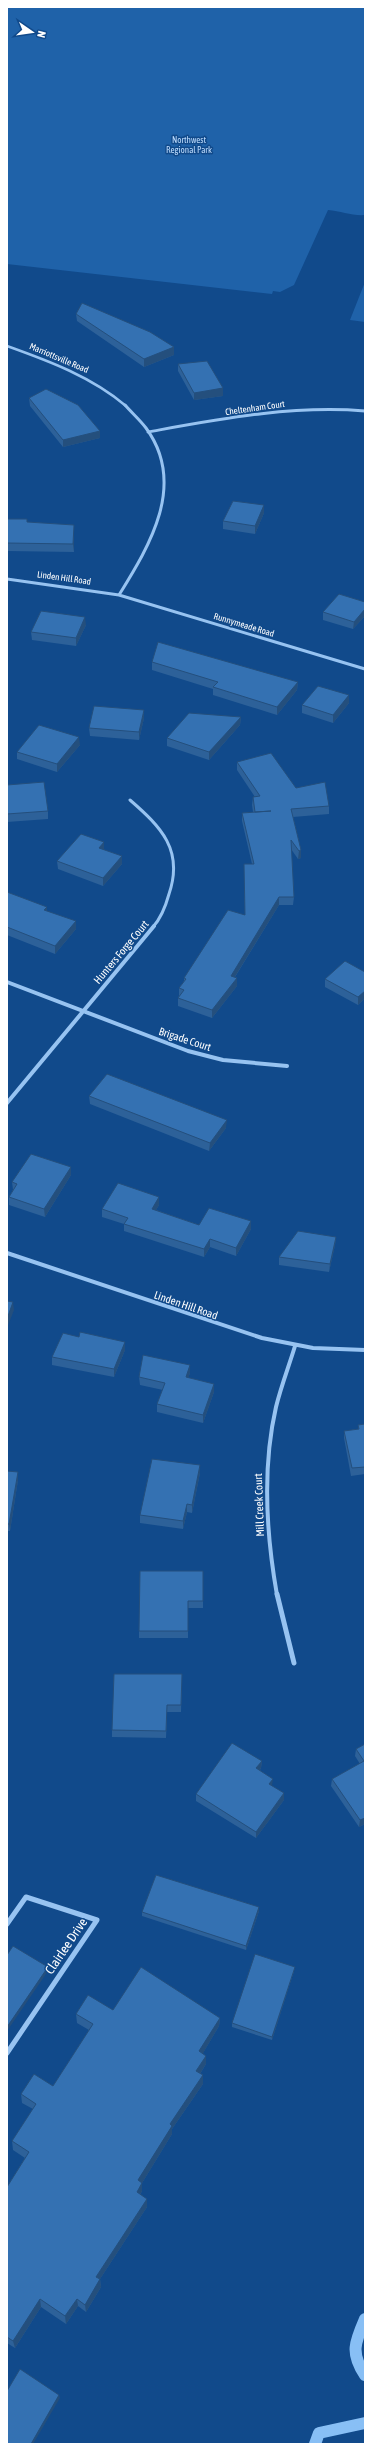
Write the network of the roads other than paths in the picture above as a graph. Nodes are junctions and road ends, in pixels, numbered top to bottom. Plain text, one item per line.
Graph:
1 (7, 346) edge
2 (365, 411) edge
3 (148, 432) junction
4 (7, 579) edge
5 (119, 595) junction
6 (365, 669) edge
7 (130, 800) dead end
8 (7, 982) edge
9 (83, 1012) junction
10 (287, 1066) dead end
11 (7, 1103) edge
12 (7, 1253) edge
13 (295, 1346) junction
14 (365, 1350) edge
15 (294, 1663) dead end
16 (7, 1924) edge
17 (7, 2053) edge

1 - 3 street, Marriottsville Road
2 - 3 street, Cheltenham Court
3 - 5 street, Marriottsville Road
4 - 5 street, Linden Hill Road
5 - 6 street, Runnymeade Road
7 - 9 street, Hunters Forge Court
8 - 9 street, Brigade Court
9 - 10 street, Brigade Court
9 - 11 street, Hunters Forge Court
12 - 13 street, Linden Hill Road
13 - 14 street, Linden Hill Road
13 - 15 street, Mill Creek Court
16 - 17 street, Clairlee Drive

